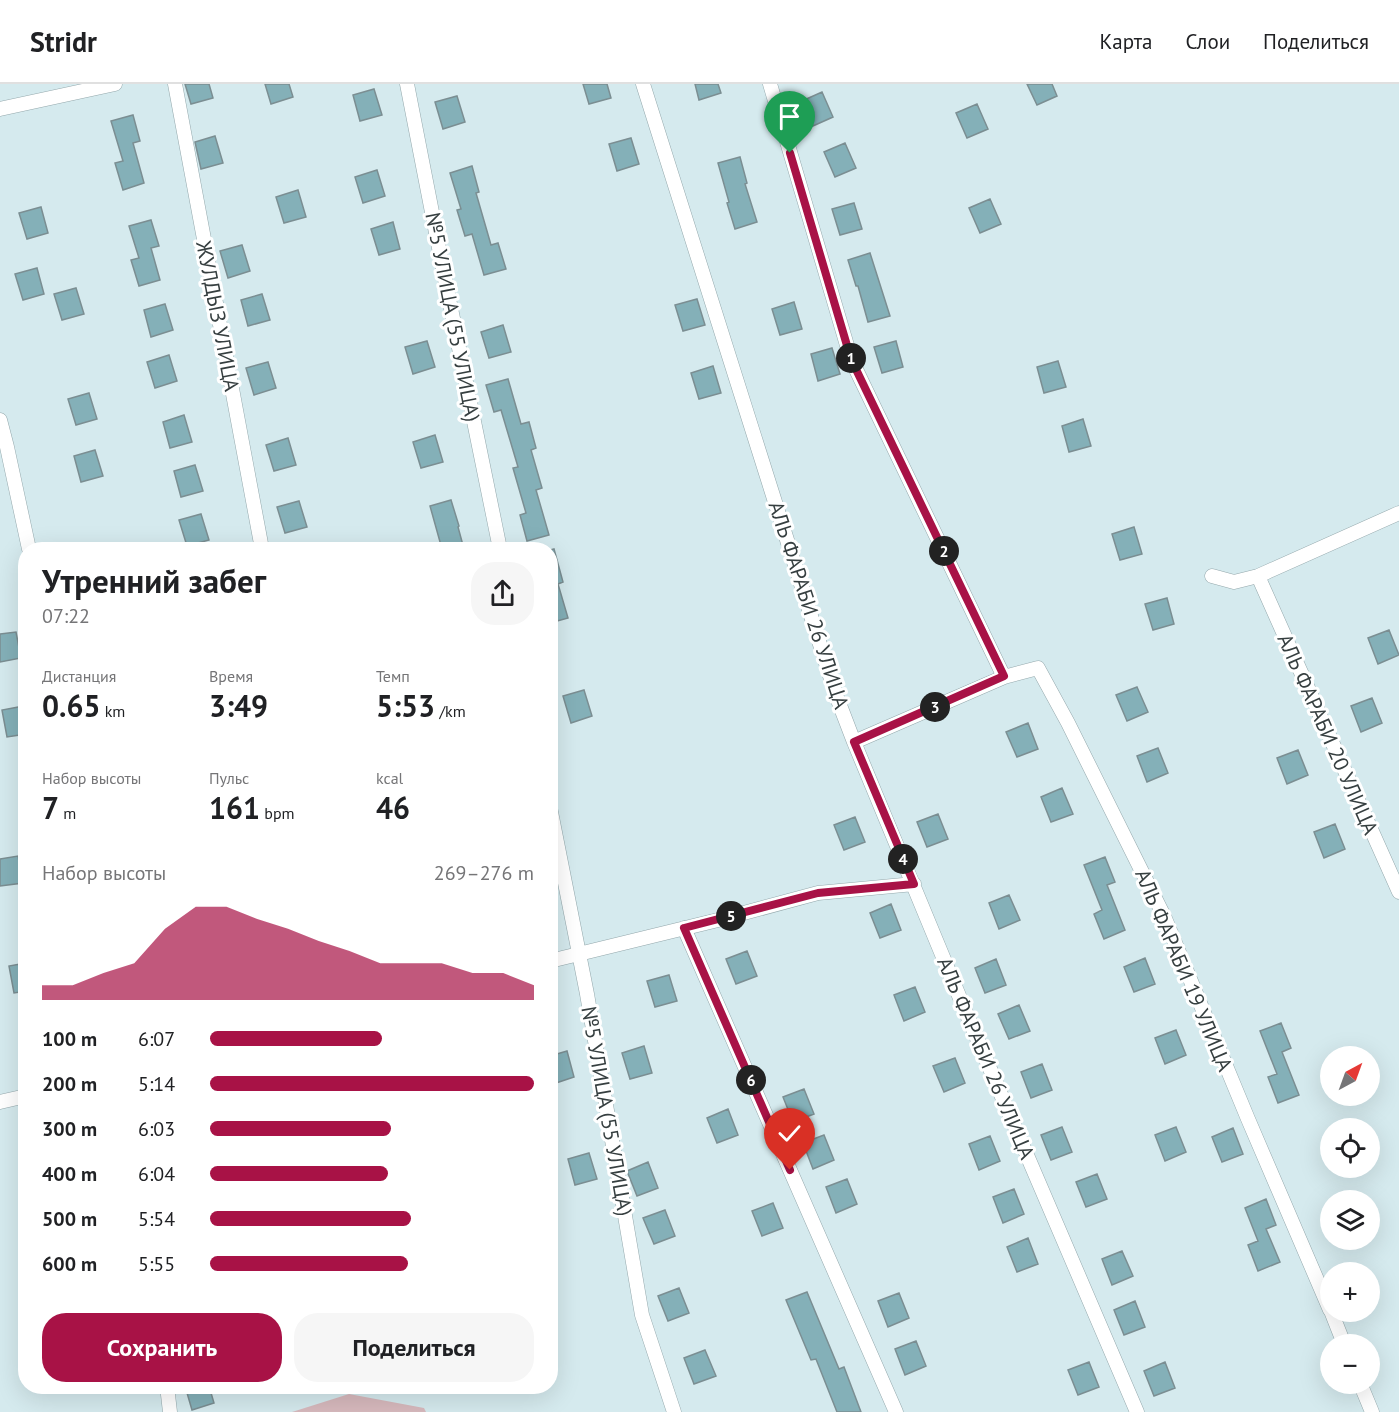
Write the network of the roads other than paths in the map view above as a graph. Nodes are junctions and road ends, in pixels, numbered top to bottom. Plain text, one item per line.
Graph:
1 (115, 84) edge
2 (175, 84) edge
3 (408, 84) edge
4 (643, 84) edge
5 (770, 84) edge
6 (0, 109) edge
7 (0, 420) edge
8 (1399, 513) edge
9 (27, 542) edge
10 (261, 542) edge
11 (499, 542) edge
12 (1212, 576) dead end
13 (1258, 576) junction
14 (1004, 676) junction
15 (854, 742) junction
16 (558, 847) edge
17 (914, 884) junction
18 (1399, 892) edge
19 (684, 928) junction
20 (579, 953) junction
21 (558, 959) edge
22 (18, 1098) edge
23 (0, 1102) edge
24 (1320, 1286) edge
25 (168, 1394) edge
26 (1365, 1394) edge
27 (170, 1412) edge
28 (674, 1412) edge
29 (896, 1412) edge
30 (1137, 1412) edge
31 (1372, 1412) edge

1 - 6 street
2 - 10 street, ЖУЛДЫЗ УЛИЦА
3 - 11 street, №5 УЛИЦА (55 УЛИЦА)
4 - 15 street, АЛЬ ФАРАБИ 26 УЛИЦА
5 - 14 street
7 - 9 street
8 - 13 street
12 - 13 street
13 - 18 street, АЛЬ ФАРАБИ 20 УЛИЦА
14 - 15 street, АЛЬ ФАРАБИ 19 УЛИЦА
14 - 24 street, АЛЬ ФАРАБИ 19 УЛИЦА
15 - 17 street, АЛЬ ФАРАБИ 26 УЛИЦА
16 - 20 street, №5 УЛИЦА (55 УЛИЦА)
17 - 19 street
17 - 30 street, АЛЬ ФАРАБИ 26 УЛИЦА
19 - 20 street
19 - 29 street
20 - 21 street
20 - 28 street, №5 УЛИЦА (55 УЛИЦА)
22 - 23 street
25 - 27 street
26 - 31 street

